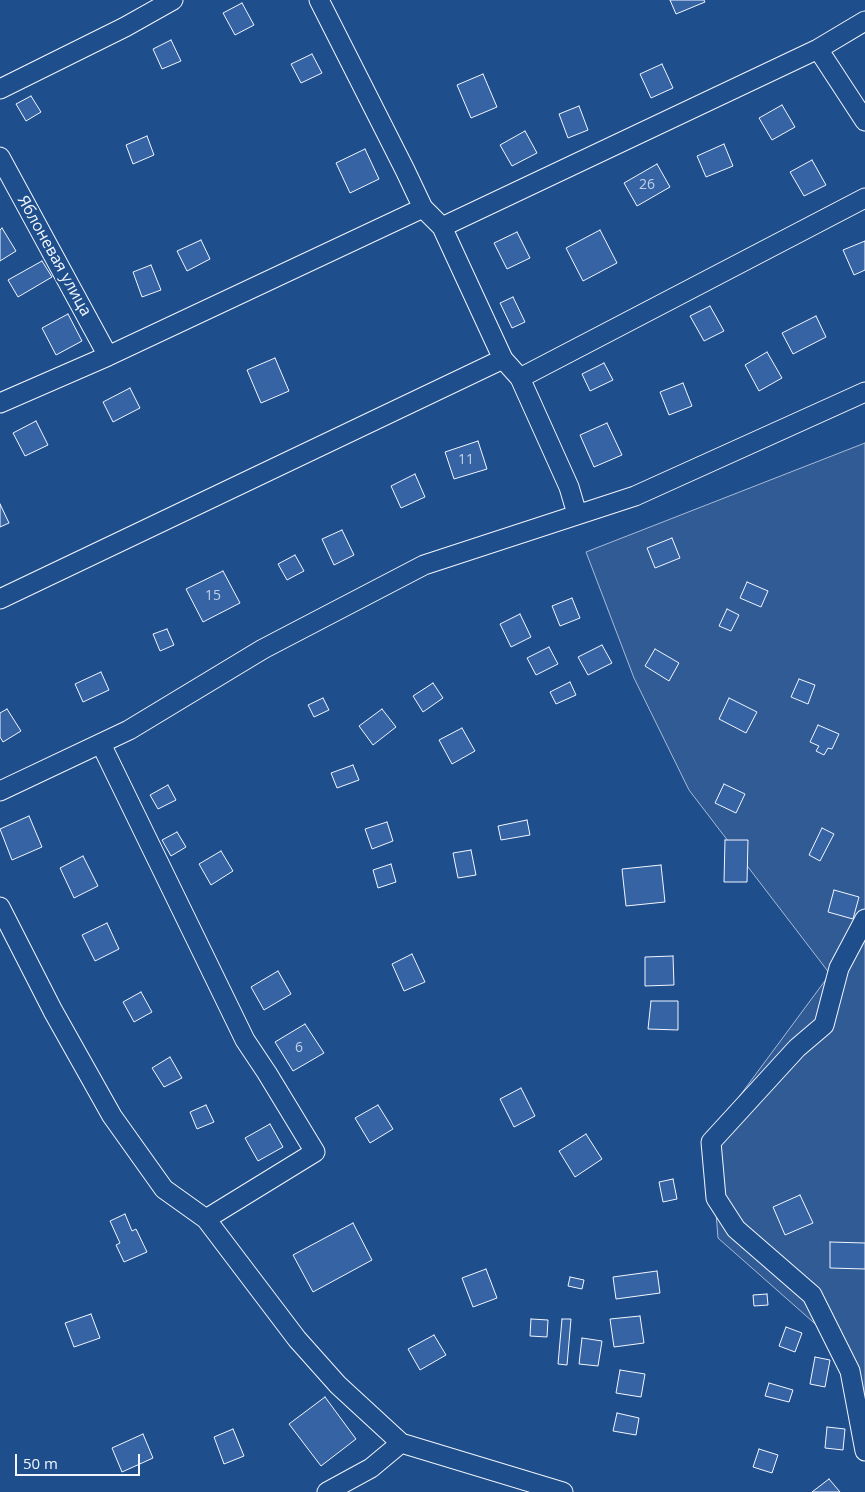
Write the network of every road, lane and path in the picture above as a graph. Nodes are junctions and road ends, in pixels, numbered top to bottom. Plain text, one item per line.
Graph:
1 (174, 0) edge
2 (319, 0) edge
3 (865, 21) edge
4 (818, 49) junction
5 (0, 89) edge
6 (865, 121) edge
7 (0, 157) edge
8 (865, 198) edge
9 (423, 208) junction
10 (442, 227) junction
11 (108, 356) junction
12 (503, 359) junction
13 (520, 378) junction
14 (865, 392) edge
15 (0, 403) edge
16 (577, 514) junction
17 (0, 599) edge
18 (101, 744) junction
19 (0, 791) edge
20 (0, 908) edge
21 (865, 919) edge
22 (206, 1219) junction
23 (401, 1443) junction
24 (865, 1451) edge
25 (327, 1492) edge
26 (564, 1492) edge

1 - 5 street
2 - 9 street
3 - 4 street
4 - 6 street
4 - 10 street
7 - 11 street, Яблоневая улица
8 - 13 street
9 - 10 street
9 - 11 street
10 - 12 street
11 - 15 street
12 - 13 street
12 - 17 street
13 - 16 street
14 - 16 street
16 - 18 street
18 - 19 street
18 - 22 street
20 - 22 street
21 - 24 street
22 - 23 street
23 - 25 street
23 - 26 street

